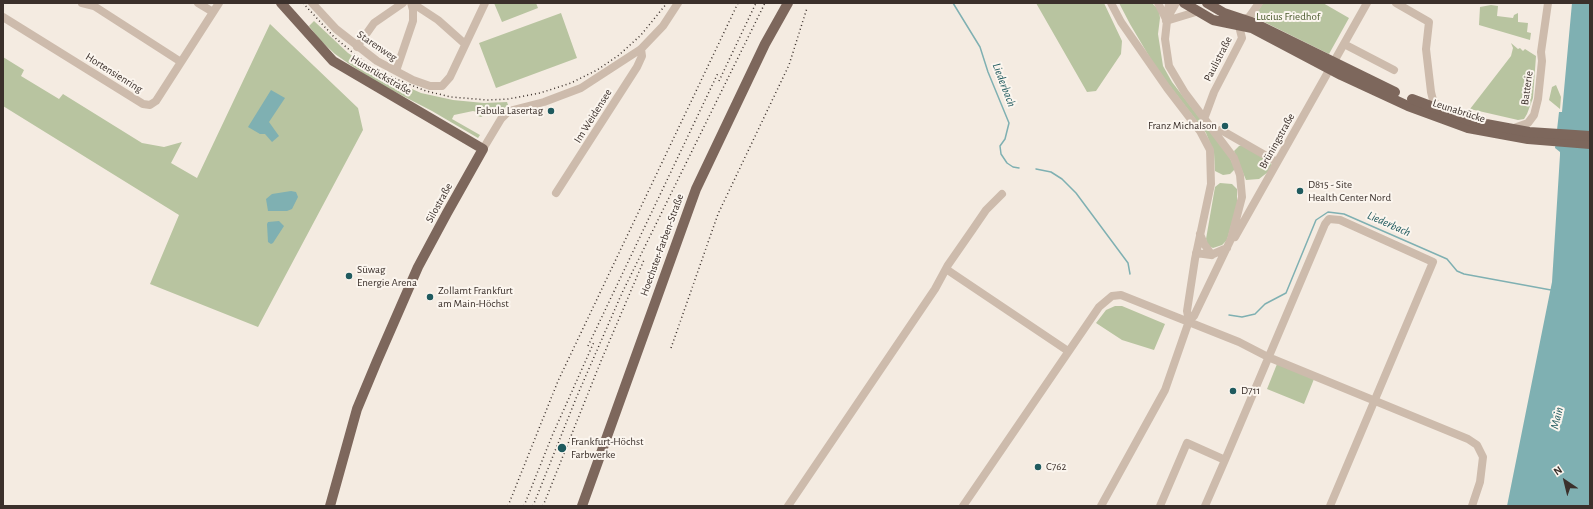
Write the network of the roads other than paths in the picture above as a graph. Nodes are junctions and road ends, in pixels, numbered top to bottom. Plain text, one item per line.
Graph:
1 (82, 3) edge
2 (198, 3) edge
3 (219, 3) edge
4 (281, 3) edge
5 (312, 3) edge
6 (403, 3) edge
7 (412, 3) edge
8 (485, 3) edge
9 (678, 3) edge
10 (788, 3) edge
11 (1111, 3) edge
12 (1158, 3) edge
13 (1169, 3) edge
14 (1176, 3) edge
15 (1184, 3) edge
16 (1207, 3) edge
17 (1259, 3) edge
18 (1368, 3) edge
19 (1396, 3) edge
20 (1548, 3) edge
21 (1198, 11) junction
22 (212, 12) junction
23 (3, 17) edge
24 (1166, 21) junction
25 (1242, 23) junction
26 (465, 44) junction
27 (1344, 44) junction
28 (357, 47) junction
29 (641, 50) junction
30 (181, 62) junction
31 (1332, 66) junction
32 (1394, 70) dead end
33 (396, 71) junction
34 (1210, 101) junction
35 (1192, 103) junction
36 (1410, 103) junction
37 (1204, 120) junction
38 (1221, 130) dead end
39 (1590, 136) edge
40 (1590, 144) edge
41 (483, 148) junction
42 (1277, 162) junction
43 (556, 193) dead end
44 (1002, 194) dead end
45 (1200, 233) junction
46 (1227, 248) junction
47 (1196, 253) junction
48 (1212, 255) junction
49 (946, 269) junction
50 (1189, 321) junction
51 (1068, 352) junction
52 (1268, 357) junction
53 (1374, 402) junction
54 (1225, 460) junction
55 (330, 506) edge
56 (582, 506) edge
57 (788, 506) edge
58 (963, 506) edge
59 (1101, 506) edge
60 (1160, 506) edge
61 (1204, 506) edge
62 (1330, 506) edge
63 (1472, 506) edge

1 - 30 street
2 - 22 street
3 - 22 street, Hortensienring
4 - 41 main road, Hunsrückstraße
5 - 28 street, Starenweg
6 - 28 street
7 - 26 street
7 - 33 street
8 - 26 street
9 - 29 street, Silostraße
10 - 56 main road, Hoechster-Farben-Straße
11 - 45 street
12 - 24 street
13 - 24 street
14 - 24 street
15 - 21 main road
16 - 25 main road
17 - 25 street
18 - 27 street, Brüningstraße
19 - 20 street, Batterie
21 - 24 street
21 - 25 main road
22 - 30 street, Hortensienring
23 - 30 street, Hortensienring
24 - 35 street
25 - 31 main road, Leunabrücke
25 - 34 street, Paulistraße
26 - 33 street, Starenweg
27 - 31 street, Brüningstraße
27 - 32 street
28 - 33 street, Starenweg
29 - 41 street, Silostraße
29 - 43 street, Im Weidensee
31 - 36 main road, Leunabrücke
31 - 42 street, Brüningstraße
34 - 35 street
34 - 37 street, Paulistraße
35 - 37 street
36 - 39 main road, Leunabrücke, bridge
36 - 40 main road, Leunabrücke
37 - 46 street
38 - 42 street
41 - 55 main road, Silostraße
42 - 46 street, Brüningstraße
44 - 49 street
45 - 47 street
45 - 48 street
46 - 48 street
46 - 50 street
47 - 48 street
47 - 50 street
49 - 51 street
49 - 57 street
50 - 51 street
50 - 52 street
50 - 59 street
51 - 58 street
52 - 53 street
52 - 53 street
52 - 54 street
53 - 62 street
53 - 63 street
54 - 60 street
54 - 61 street

